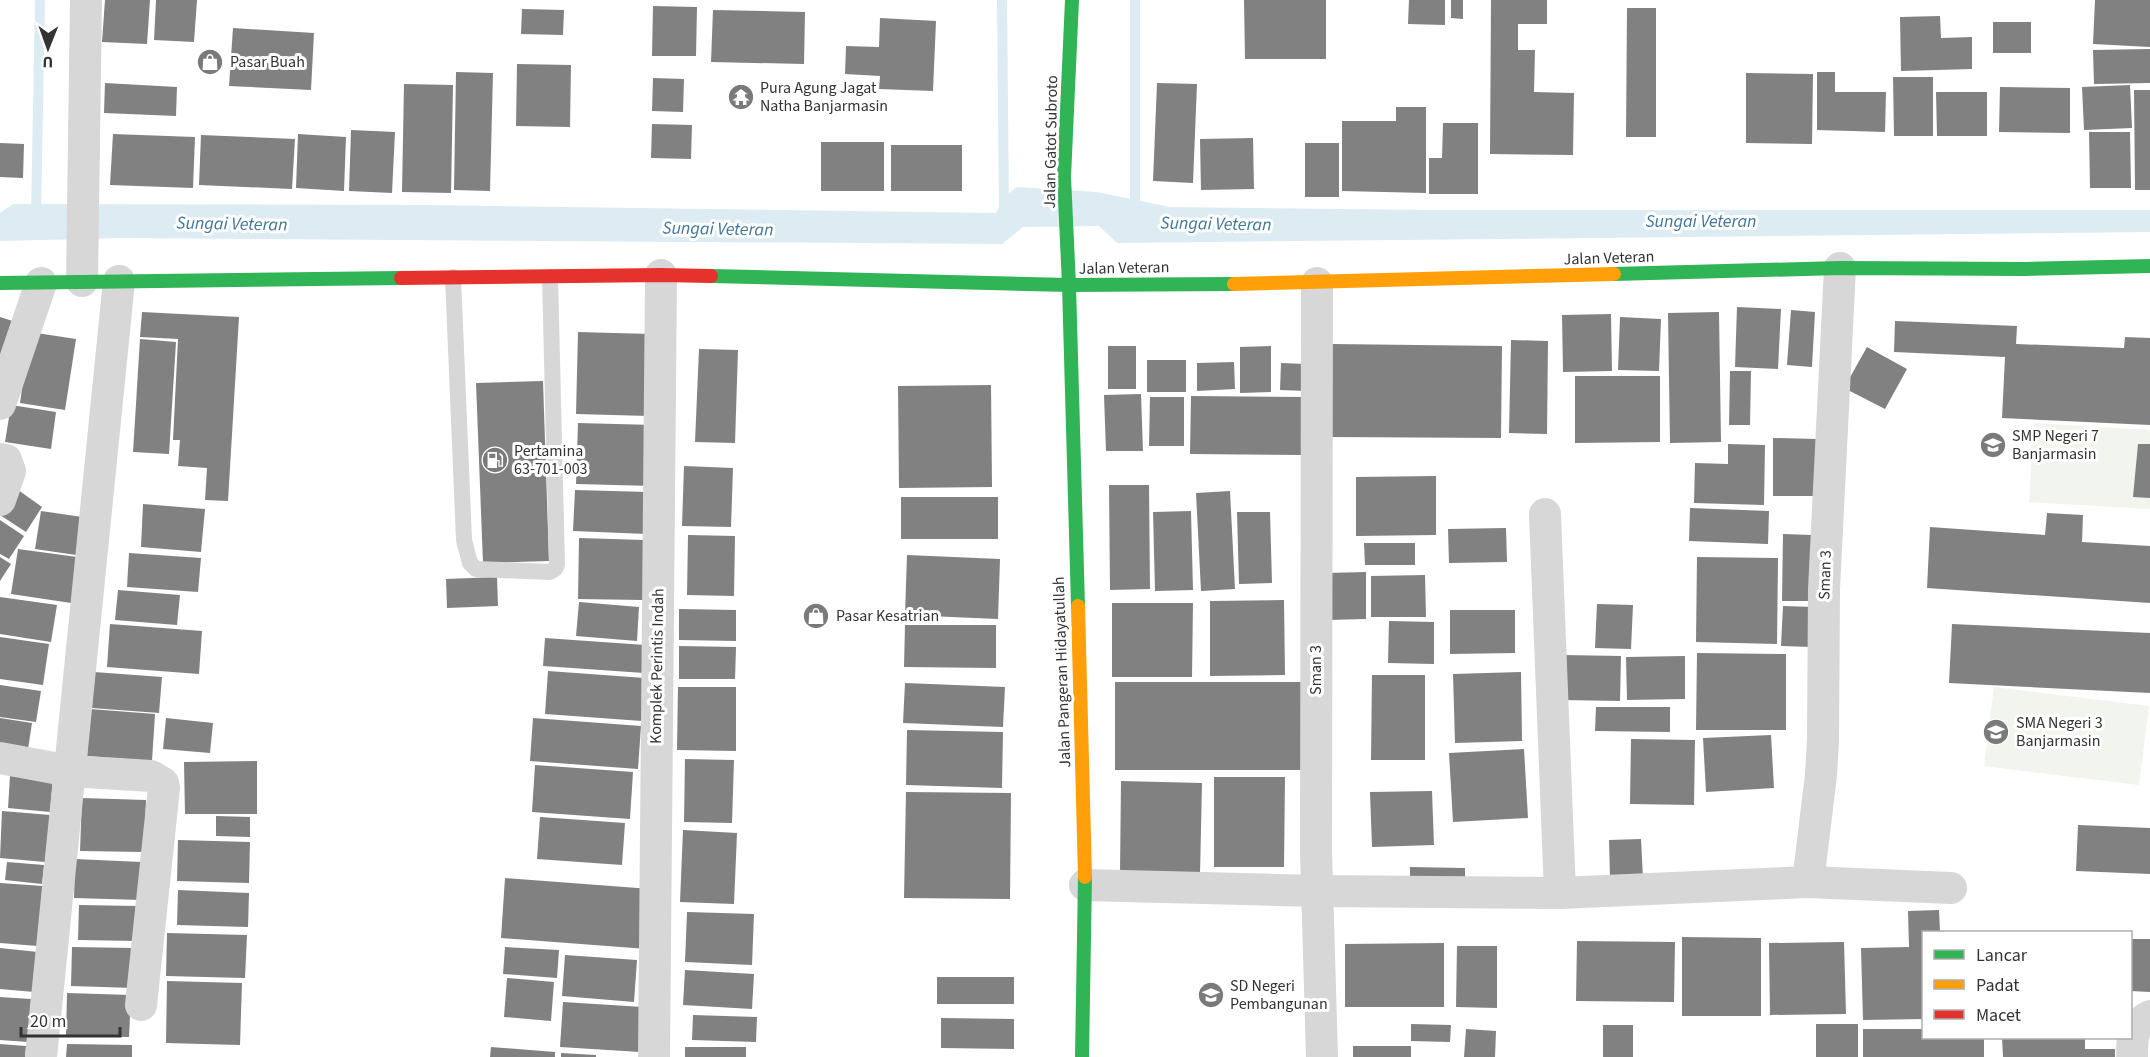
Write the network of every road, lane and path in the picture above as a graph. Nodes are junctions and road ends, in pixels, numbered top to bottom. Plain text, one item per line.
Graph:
1 (86, 0) edge
2 (1072, 0) edge
3 (2150, 266) edge
4 (1840, 268) junction
5 (661, 275) junction
6 (453, 277) junction
7 (550, 277) junction
8 (82, 281) junction
9 (119, 281) junction
10 (0, 282) edge
11 (41, 283) junction
12 (1317, 283) junction
13 (1069, 285) junction
14 (0, 404) edge
15 (0, 459) edge
16 (0, 500) edge
17 (1545, 514) dead end
18 (0, 758) edge
19 (70, 771) junction
20 (1808, 882) junction
21 (1085, 885) junction
22 (1951, 888) dead end
23 (1316, 891) junction
24 (1560, 893) junction
25 (141, 1005) dead end
26 (2150, 1016) edge
27 (41, 1057) edge
28 (654, 1057) edge
29 (1082, 1057) edge
30 (1322, 1057) edge
31 (2132, 1057) edge

1 - 8 street
2 - 13 main road, Jalan Gatot Subroto
3 - 4 main road, Jalan Veteran
4 - 12 main road, Jalan Veteran
4 - 20 street, Sman 3
5 - 7 main road, Jalan Veteran
5 - 13 main road, Jalan Veteran
5 - 28 street, Komplek Perintis Indah
6 - 7 main road, Jalan Veteran
6 - 7 lane
6 - 9 main road, Jalan Veteran
8 - 9 main road, Jalan Veteran
8 - 11 main road, Jalan Veteran
9 - 19 street
10 - 11 main road, Jalan Veteran
11 - 14 street
12 - 13 main road, Jalan Veteran
12 - 23 street, Sman 3
13 - 21 main road, Jalan Pangeran Hidayatullah
15 - 16 street
17 - 24 street
18 - 19 street
19 - 25 street
19 - 27 street
20 - 22 street
20 - 24 street
21 - 23 street
21 - 29 main road, Jalan Pangeran Hidayatullah
23 - 24 street
23 - 30 street, Sman 3
26 - 31 street

